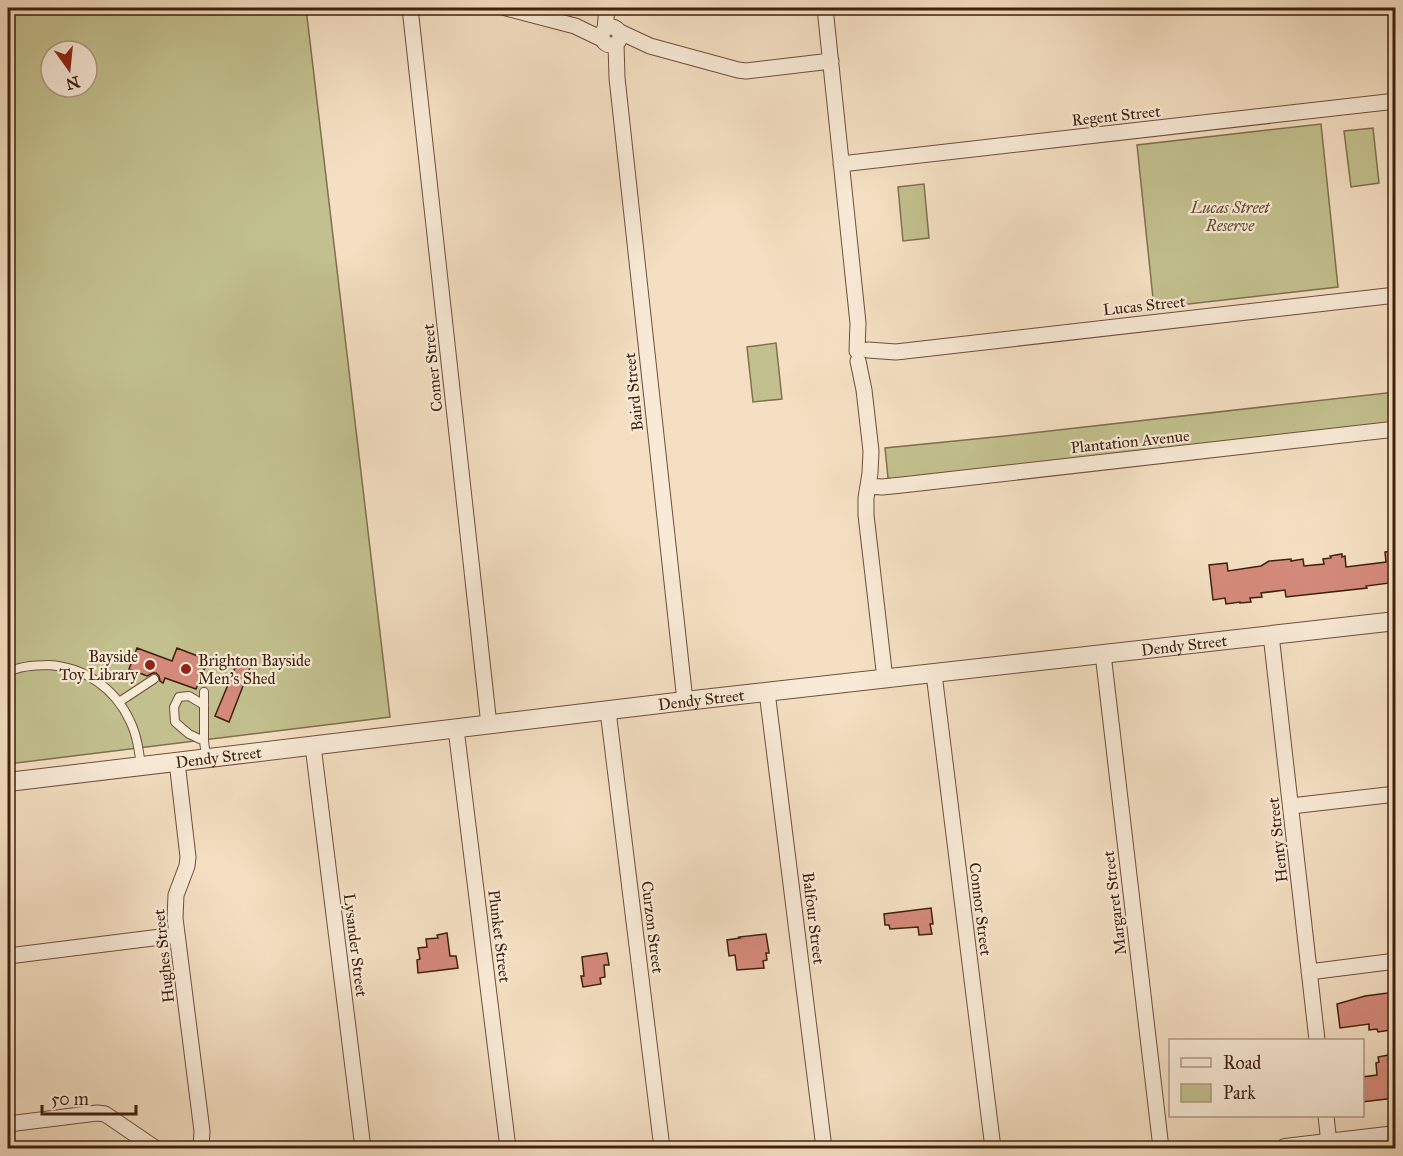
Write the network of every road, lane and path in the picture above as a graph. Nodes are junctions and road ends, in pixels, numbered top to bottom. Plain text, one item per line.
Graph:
1 (410, 8) edge
2 (506, 8) edge
3 (609, 8) edge
4 (825, 8) edge
5 (611, 36) junction
6 (831, 61) junction
7 (1395, 101) edge
8 (841, 164) junction
9 (1395, 295) edge
10 (864, 355) junction
11 (1395, 429) edge
12 (868, 486) junction
13 (1395, 621) edge
14 (1271, 635) junction
15 (1104, 654) junction
16 (8, 672) edge
17 (934, 674) junction
18 (154, 679) dead end
19 (885, 679) junction
20 (204, 692) dead end
21 (768, 692) junction
22 (685, 701) junction
23 (119, 702) junction
24 (204, 705) junction
25 (608, 711) junction
26 (489, 725) junction
27 (456, 729) junction
28 (314, 746) junction
29 (205, 750) junction
30 (177, 762) junction
31 (141, 766) junction
32 (8, 782) edge
33 (1395, 794) edge
34 (1291, 806) junction
35 (177, 935) junction
36 (8, 956) edge
37 (1395, 961) edge
38 (1309, 972) junction
39 (1317, 1039) edge
40 (1326, 1117) edge
41 (8, 1124) edge
42 (1395, 1135) edge
43 (1329, 1143) junction
44 (155, 1149) edge
45 (201, 1149) edge
46 (363, 1149) edge
47 (508, 1149) edge
48 (662, 1149) edge
49 (824, 1149) edge
50 (993, 1149) edge
51 (1161, 1149) edge
52 (1285, 1149) edge

1 - 26 street, Comer Street
2 - 5 street
3 - 5 street, Baird Street
4 - 6 street
5 - 6 street
5 - 22 street, Baird Street
6 - 8 street
7 - 8 street, Regent Street
8 - 10 street
9 - 10 street, Lucas Street
10 - 12 street
11 - 12 street, Plantation Avenue
12 - 19 street
13 - 14 street, Dendy Street
14 - 15 street, Dendy Street
14 - 34 street, Henty Street
15 - 17 street, Dendy Street
15 - 51 street, Margaret Street
16 - 23 lane
17 - 19 street, Dendy Street
17 - 50 street, Connor Street
18 - 23 lane
19 - 21 street, Dendy Street
20 - 24 lane
21 - 22 street, Dendy Street
21 - 49 street, Balfour Street
22 - 25 street, Dendy Street
23 - 31 lane
24 - 29 lane
24 - 29 lane
25 - 26 street, Dendy Street
25 - 48 street, Curzon Street
26 - 27 street, Dendy Street
27 - 28 street, Dendy Street
27 - 47 street, Plunket Street
28 - 29 street, Dendy Street
28 - 46 street, Lysander Street
29 - 30 street, Dendy Street
30 - 31 street, Dendy Street
30 - 35 street, Hughes Street
31 - 32 street, Dendy Street
33 - 34 street
34 - 38 street, Henty Street
35 - 36 street
35 - 45 street, Hughes Street
37 - 38 street
38 - 39 street, Henty Street
40 - 43 street
41 - 44 street
42 - 43 street
43 - 52 street

